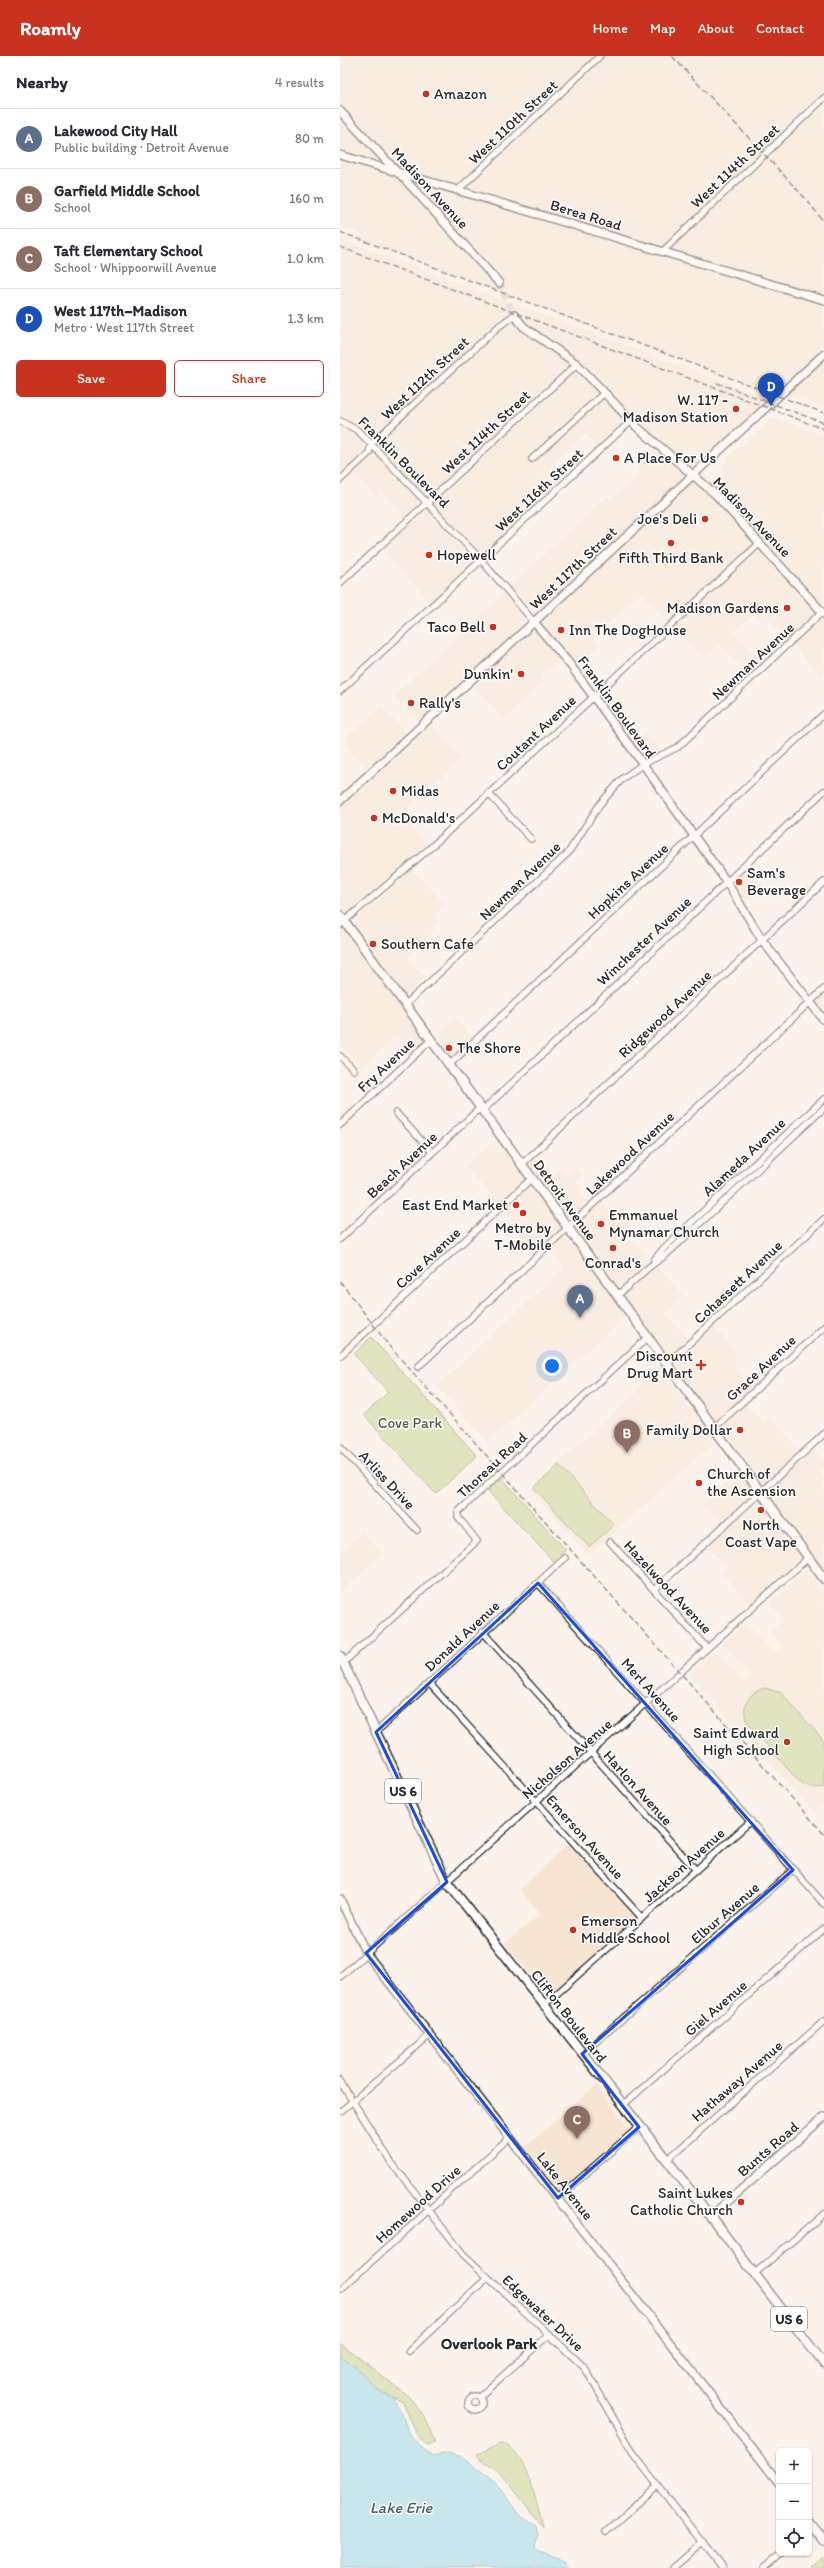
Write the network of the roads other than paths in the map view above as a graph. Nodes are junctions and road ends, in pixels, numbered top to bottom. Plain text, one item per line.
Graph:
1 (600, 56) edge
2 (824, 98) edge
3 (340, 111) edge
4 (340, 155) edge
5 (398, 173) junction
6 (459, 189) junction
7 (662, 252) junction
8 (499, 283) tunnel mouth
9 (824, 300) edge
10 (514, 315) joint
11 (824, 354) edge
12 (576, 364) junction
13 (604, 393) junction
14 (340, 421) edge
15 (631, 421) junction
16 (371, 444) junction
17 (532, 459) dead end
18 (693, 476) junction
19 (340, 480) edge
20 (427, 503) junction
21 (760, 543) junction
22 (481, 560) junction
23 (340, 583) edge
24 (823, 613) edge
25 (534, 622) junction
26 (340, 691) edge
27 (594, 696) junction
28 (824, 714) edge
29 (643, 764) junction
30 (824, 791) edge
31 (488, 793) junction
32 (340, 801) edge
33 (694, 836) junction
34 (531, 839) dead end
35 (726, 881) junction
36 (824, 882) edge
37 (342, 921) edge
38 (762, 940) junction
39 (824, 989) edge
40 (810, 1002) junction
41 (406, 1005) junction
42 (824, 1020) edge
43 (431, 1040) junction
44 (340, 1056) edge
45 (449, 1065) junction
46 (354, 1070) dead end
47 (824, 1099) edge
48 (824, 1108) edge
49 (481, 1109) junction
50 (396, 1113) dead end
51 (340, 1125) edge
52 (432, 1152) junction
53 (755, 1163) junction
54 (522, 1164) junction
55 (760, 1168) junction
56 (532, 1178) junction
57 (824, 1219) edge
58 (568, 1228) junction
59 (340, 1239) edge
60 (649, 1267) junction
61 (618, 1295) junction
62 (824, 1327) edge
63 (648, 1337) junction
64 (340, 1356) edge
65 (668, 1363) junction
66 (418, 1367) dead end
67 (714, 1428) junction
68 (824, 1434) edge
69 (340, 1447) edge
70 (761, 1492) junction
71 (418, 1530) dead end
72 (610, 1542) dead end
73 (565, 1558) dead end
74 (809, 1558) junction
75 (824, 1579) edge
76 (538, 1583) junction
77 (655, 1590) junction
78 (483, 1632) junction
79 (707, 1648) junction
80 (342, 1660) edge
81 (429, 1683) junction
82 (648, 1703) junction
83 (376, 1732) junction
84 (592, 1754) junction
85 (536, 1802) junction
86 (751, 1821) junction
87 (696, 1870) junction
88 (793, 1870) junction
89 (447, 1882) junction
90 (340, 1899) edge
91 (824, 1904) edge
92 (642, 1918) junction
93 (824, 1929) edge
94 (366, 1953) junction
95 (340, 1977) edge
96 (543, 2006) junction
97 (824, 2022) edge
98 (430, 2035) junction
99 (582, 2054) junction
100 (340, 2081) edge
101 (354, 2100) junction
102 (623, 2105) junction
103 (340, 2112) edge
104 (824, 2118) edge
105 (639, 2126) junction
106 (510, 2137) junction
107 (667, 2160) junction
108 (558, 2198) junction
109 (428, 2210) junction
110 (824, 2214) edge
111 (710, 2217) junction
112 (754, 2274) junction
113 (487, 2278) junction
114 (342, 2288) dead end
115 (550, 2334) junction
116 (409, 2351) dead end
117 (824, 2364) edge
118 (479, 2397) dead end
119 (776, 2479) edge
120 (658, 2485) junction
121 (812, 2527) edge
122 (606, 2532) dead end
123 (824, 2541) edge
124 (703, 2542) junction
125 (778, 2556) edge
126 (674, 2568) edge
127 (722, 2568) edge
128 (764, 2568) edge

1 - 6 street, West 110th Street
2 - 7 street, West 114th Street
3 - 5 main road, Madison Avenue
4 - 5 main road, Berea Road
5 - 6 main road, Berea Road
5 - 8 main road, Madison Avenue
6 - 7 main road, Berea Road
7 - 9 main road, Berea Road
10 - 12 main road, Madison Avenue
10 - 16 street, West 112th Street
11 - 18 main road, West 117th Street
12 - 13 main road, Madison Avenue
12 - 20 street, West 114th Street
13 - 15 main road, Madison Avenue
13 - 17 street
14 - 16 street, Franklin Boulevard
15 - 18 main road, Madison Avenue
15 - 22 street, West 116th Street
16 - 19 street, West 112th Street
16 - 20 street, Franklin Boulevard
18 - 21 main road, Madison Avenue
18 - 25 main road, West 117th Street
20 - 22 street, Franklin Boulevard
20 - 23 street, West 114th Street
21 - 24 main road, Madison Avenue
21 - 27 street, Coutant Avenue
22 - 25 street, Franklin Boulevard
22 - 26 street, West 116th Street
24 - 29 street, Newman Avenue
25 - 27 main road, Franklin Boulevard
25 - 32 main road, West 117th Street
27 - 29 main road, Franklin Boulevard
27 - 31 street, Coutant Avenue
28 - 33 street, Hopkins Avenue
29 - 33 main road, Franklin Boulevard
29 - 41 street, Newman Avenue
30 - 35 street, Winchester Avenue
31 - 34 street
31 - 37 street, Coutant Avenue
33 - 35 main road, Franklin Boulevard
33 - 45 street, Hopkins Avenue
35 - 38 main road, Franklin Boulevard
35 - 49 street, Winchester Avenue
36 - 38 street, Ridgewood Avenue
37 - 41 main road, Detroit Avenue
38 - 40 main road, Franklin Boulevard
38 - 54 street, Ridgewood Avenue
39 - 40 street, Lakewood Avenue
40 - 42 main road, Franklin Boulevard
40 - 58 street, Lakewood Avenue
41 - 43 main road, Detroit Avenue
43 - 45 main road, Detroit Avenue
43 - 51 street, Fry Avenue
44 - 46 street
45 - 49 main road, Detroit Avenue
47 - 53 street, Alameda Avenue
48 - 55 street, Alameda Avenue
49 - 52 street, Beach Avenue
49 - 54 main road, Detroit Avenue
50 - 52 street
52 - 59 street, Beach Avenue
53 - 55 street
53 - 60 street, Alameda Avenue
54 - 56 main road, Detroit Avenue
55 - 60 street, Alameda Avenue
56 - 58 main road, Detroit Avenue
56 - 64 street, Cove Avenue
57 - 65 street, Cohassett Avenue
58 - 61 main road, Detroit Avenue
58 - 66 street, Lakewood Avenue
60 - 61 street, Alameda Avenue
61 - 63 main road, Detroit Avenue
62 - 67 street, Grace Avenue
63 - 65 main road, Detroit Avenue
63 - 80 street, Thoreau Road
65 - 67 main road, Detroit Avenue
67 - 70 main road, Detroit Avenue
68 - 70 street
69 - 71 street, Arliss Drive
70 - 74 main road, Detroit Avenue
70 - 77 street
72 - 77 street, Hazelwood Avenue
73 - 76 street, Donald Avenue
74 - 75 main road, Detroit Avenue
74 - 79 street, Nicholson Avenue
76 - 78 street, Donald Avenue
76 - 82 street, Merl Avenue
77 - 79 street, Hazelwood Avenue
78 - 81 street, Donald Avenue
78 - 84 street, Harlon Avenue
79 - 82 street, Nicholson Avenue
80 - 83 main road, Clifton Boulevard / US 6
81 - 83 street, Donald Avenue
81 - 85 street, Emerson Avenue
82 - 84 street, Nicholson Avenue
82 - 86 street, Merl Avenue
83 - 89 main road, Clifton Boulevard / US 6
84 - 85 street, Nicholson Avenue
84 - 87 street, Harlon Avenue
85 - 89 street, Nicholson Avenue
85 - 92 street, Emerson Avenue
86 - 87 street, Jackson Avenue
86 - 88 street, Merl Avenue
87 - 92 street, Jackson Avenue
88 - 91 street, Merl Avenue
88 - 99 street, Elbur Avenue
89 - 94 street, Nicholson Avenue
89 - 96 main road, Clifton Boulevard / US 6
90 - 94 main road, Lake Avenue
92 - 96 street, Jackson Avenue
93 - 102 street, Giel Avenue
94 - 95 street, Nicholson Avenue
94 - 98 main road, Lake Avenue
96 - 99 main road, Clifton Boulevard / US 6
97 - 107 street, Hathaway Avenue
98 - 101 street
98 - 106 main road, Lake Avenue
99 - 102 main road, Clifton Boulevard / US 6
100 - 101 street, Edgewater Drive
101 - 103 street
101 - 109 street, Edgewater Drive
102 - 105 main road, Clifton Boulevard / US 6
104 - 111 main road, Bunts Road
105 - 107 main road, Clifton Boulevard / US 6
105 - 108 street
106 - 108 main road, Lake Avenue
106 - 109 street, Homewood Drive
107 - 111 main road, Clifton Boulevard / US 6
108 - 119 main road, Lake Avenue
109 - 113 street, Edgewater Drive
109 - 114 street, Homewood Drive
110 - 112 street
111 - 112 main road, Clifton Boulevard / US 6
112 - 117 main road, Clifton Boulevard / US 6
113 - 115 street, Edgewater Drive
113 - 116 street
115 - 118 street
115 - 120 street, Edgewater Drive
120 - 122 street
120 - 124 street, Edgewater Drive
121 - 123 main road
124 - 126 street
124 - 127 street, Edgewater Drive
125 - 128 street

